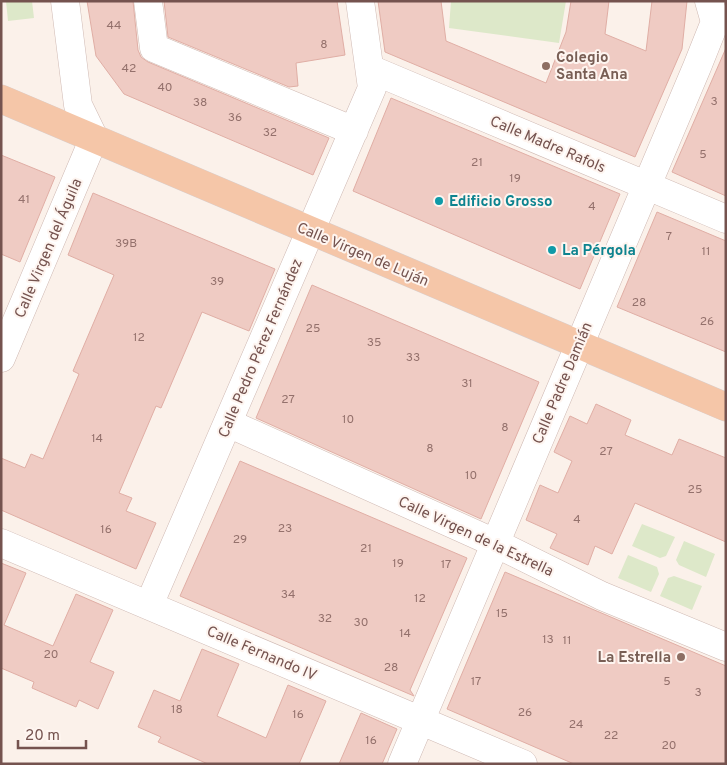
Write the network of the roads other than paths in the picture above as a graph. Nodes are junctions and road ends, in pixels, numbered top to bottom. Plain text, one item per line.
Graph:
1 (65, 1) edge
2 (148, 1) edge
3 (360, 1) edge
4 (709, 1) edge
5 (370, 69) junction
6 (1, 99) edge
7 (354, 131) junction
8 (94, 138) junction
9 (647, 185) junction
10 (726, 219) edge
11 (310, 232) junction
12 (578, 344) junction
13 (1, 358) edge
14 (726, 407) edge
15 (228, 423) junction
16 (1, 543) edge
17 (495, 543) junction
18 (149, 605) junction
19 (726, 647) edge
20 (420, 720) junction
21 (402, 764) edge
22 (523, 764) edge

1 - 8 street
2 - 7 street
3 - 5 street, Calle Pedro Pérez Fernández
4 - 9 street, Calle Padre Damián
5 - 7 street, Calle Pedro Pérez Fernández
5 - 9 street, Calle Madre Rafols
6 - 8 main road, Calle Virgen de Luján
7 - 11 street, Calle Pedro Pérez Fernández
8 - 11 main road, Calle Virgen de Luján
8 - 13 street, Calle Virgen del Águila
9 - 10 street, Calle Madre Rafols
9 - 12 street, Calle Padre Damián
11 - 12 main road, Calle Virgen de Luján
11 - 15 street, Calle Pedro Pérez Fernández
12 - 14 main road, Calle Virgen de Luján
12 - 17 street, Calle Padre Damián
15 - 17 street, Calle Virgen de la Estrella
15 - 18 street, Calle Pedro Pérez Fernández
16 - 18 street, Calle Fernando IV
17 - 19 street, Calle Virgen de la Estrella
17 - 20 street, Calle Padre Damián
18 - 20 street, Calle Fernando IV
20 - 21 street, Calle Padre Damián
20 - 22 street, Calle Fernando IV

